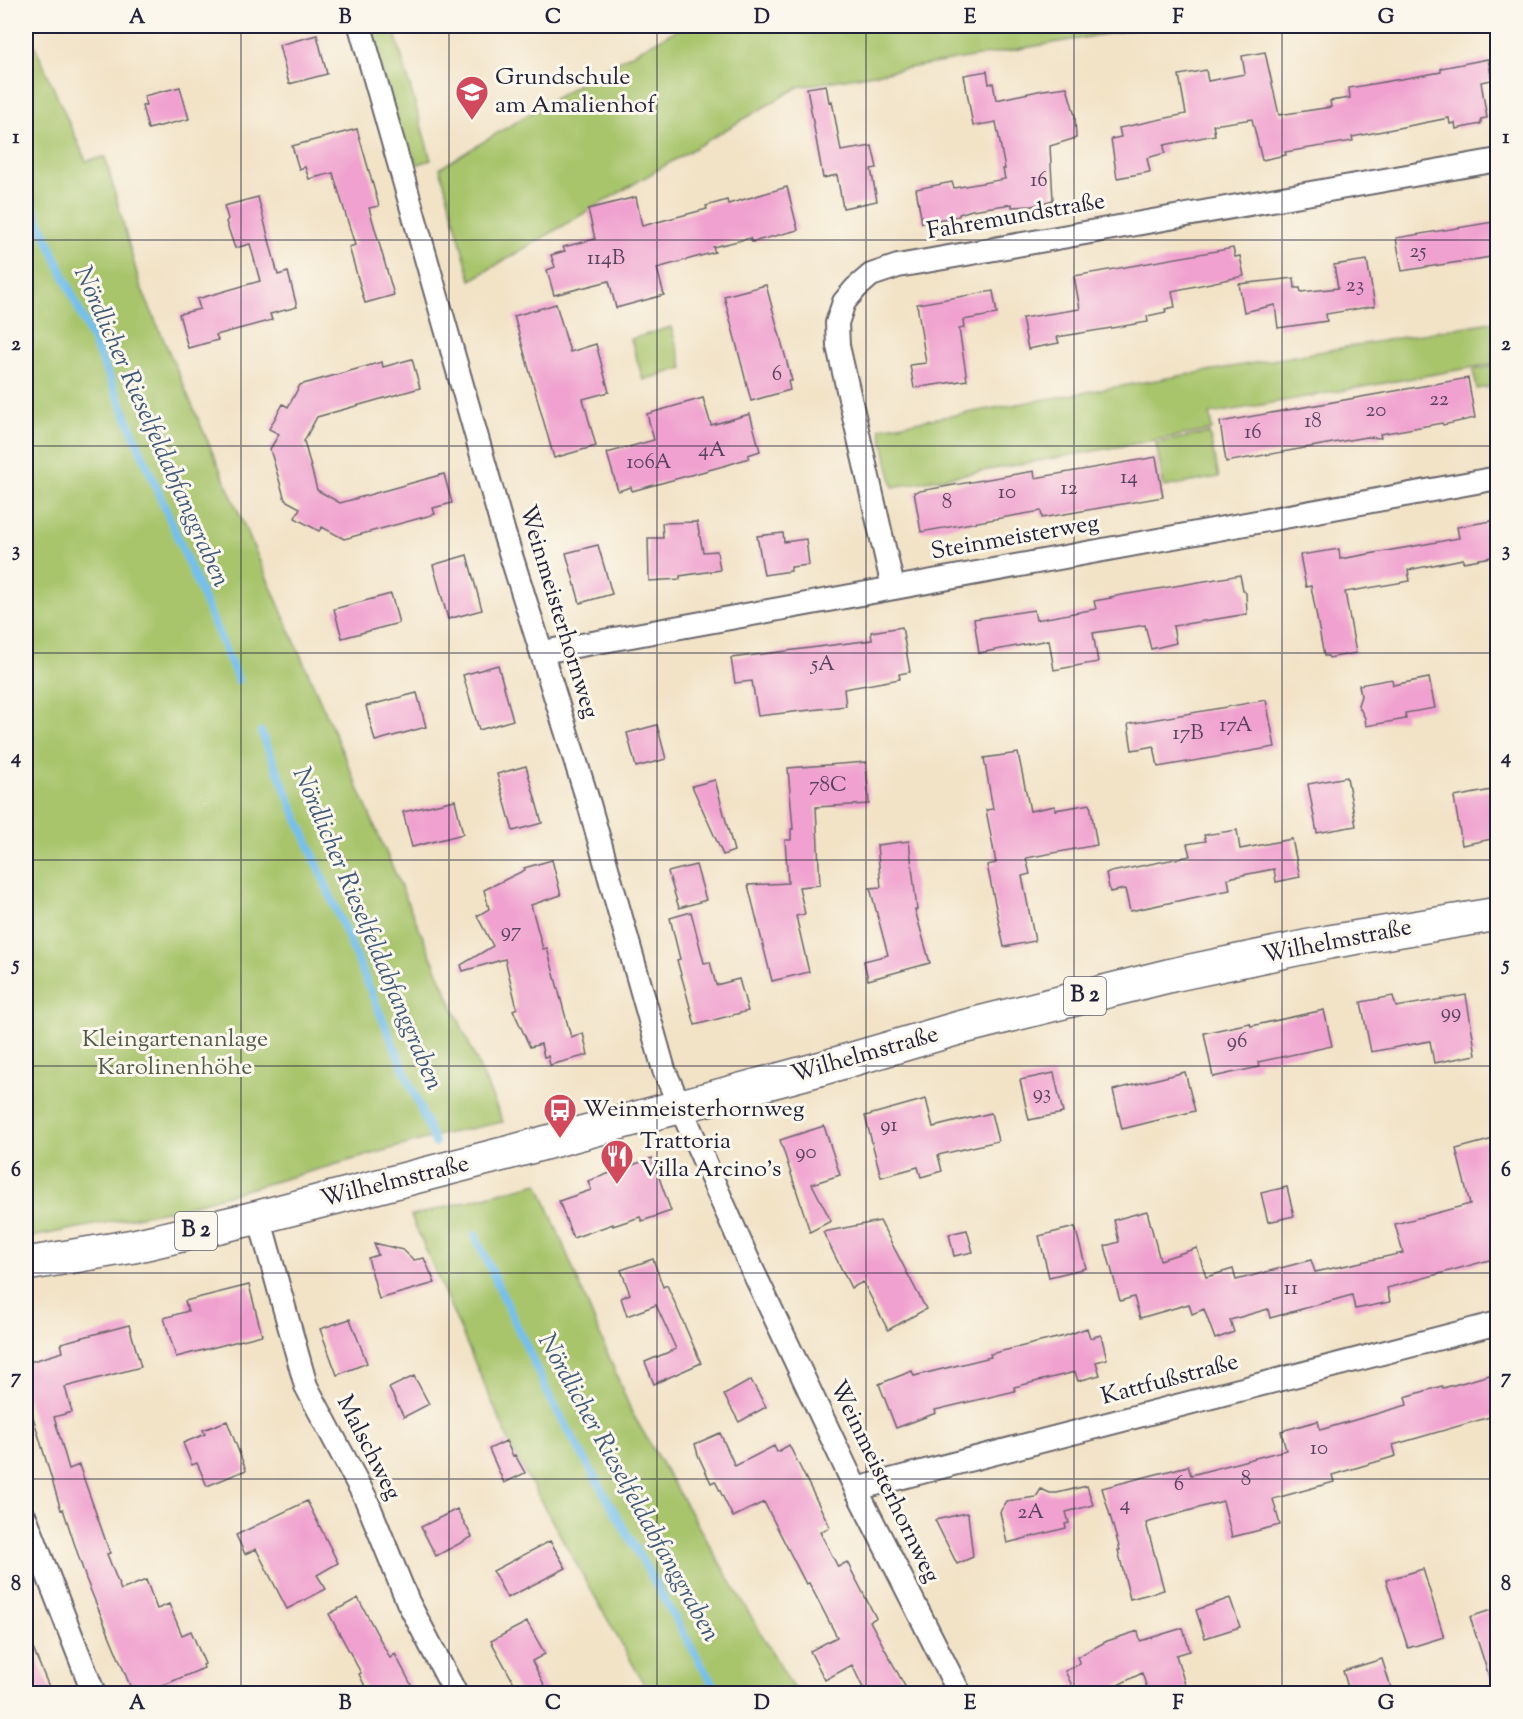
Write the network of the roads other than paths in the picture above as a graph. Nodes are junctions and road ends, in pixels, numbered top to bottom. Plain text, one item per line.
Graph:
1 (360, 26) edge
2 (1497, 160) edge
3 (1497, 478) edge
4 (893, 587) junction
5 (543, 652) junction
6 (1497, 914) edge
7 (679, 1107) junction
8 (259, 1216) junction
9 (26, 1264) edge
10 (1497, 1323) edge
11 (856, 1489) junction
12 (26, 1520) edge
13 (94, 1694) edge
14 (456, 1694) edge
15 (960, 1694) edge

1 - 5 street, Weinmeisterhornweg
2 - 4 street, Fahremundstraße
3 - 4 street, Steinmeisterweg
4 - 5 street, Steinmeisterweg
5 - 7 street, Weinmeisterhornweg
6 - 7 main road, Wilhelmstraße / B 2
7 - 8 main road, Wilhelmstraße / B 2
7 - 11 street, Weinmeisterhornweg
8 - 9 main road, Wilhelmstraße / B 2
8 - 14 street, Malschweg
10 - 11 street, Kattfußstraße
11 - 15 street, Weinmeisterhornweg
12 - 13 street

